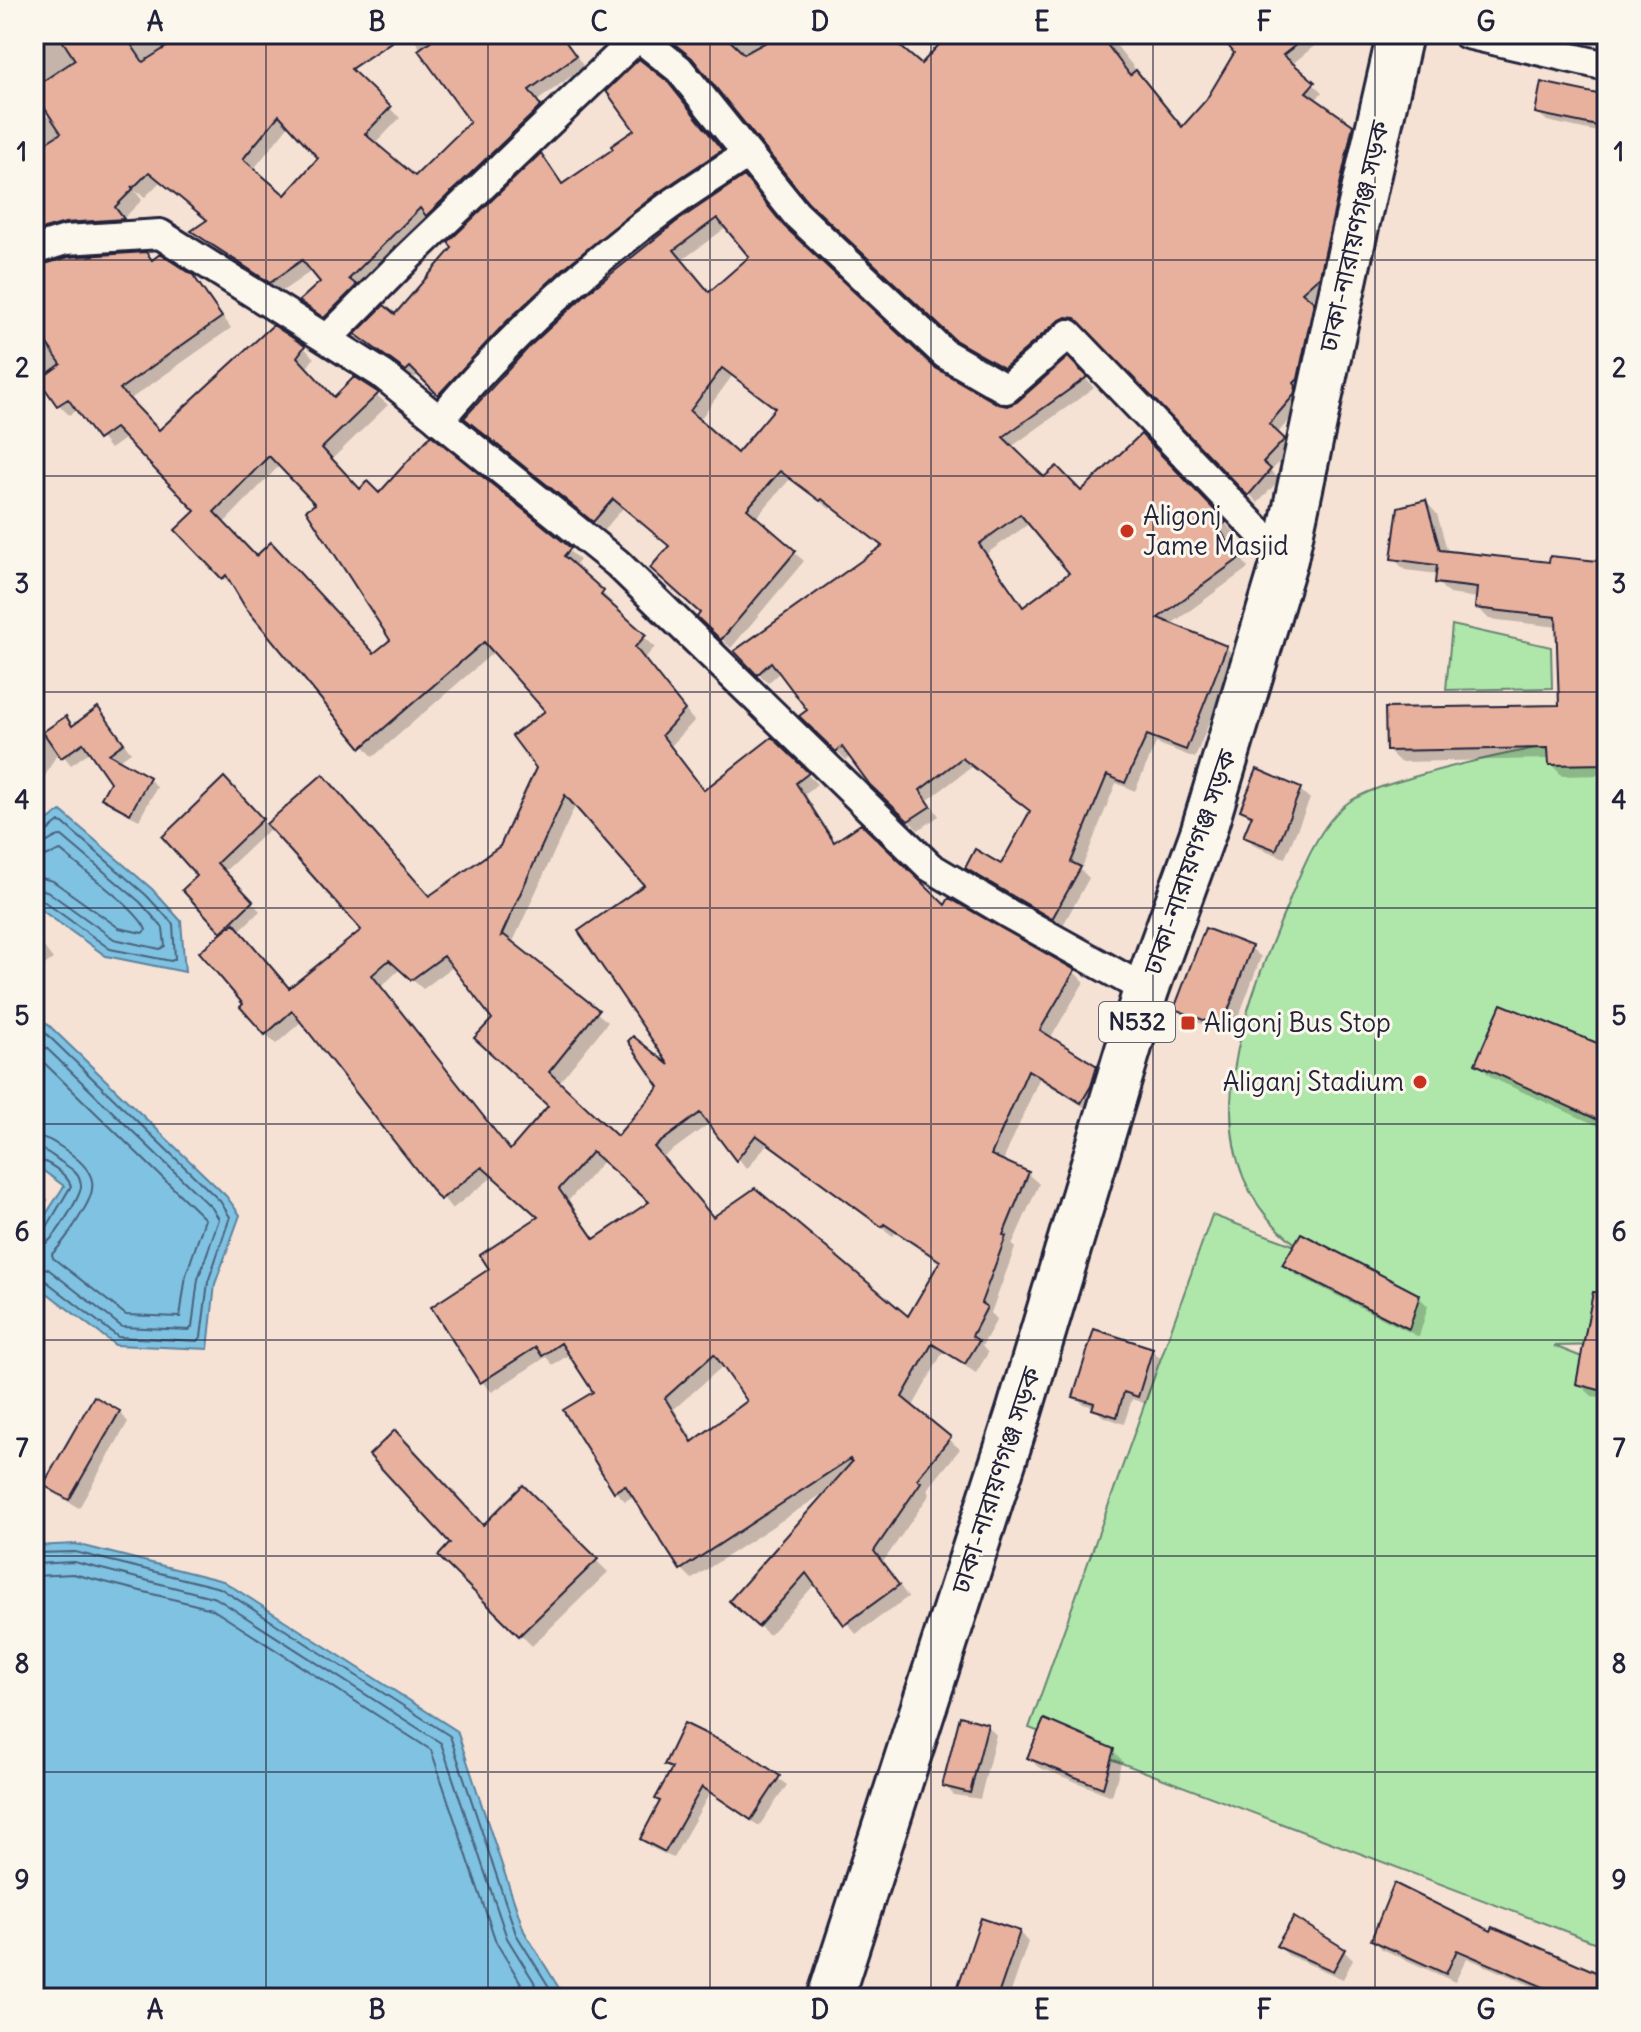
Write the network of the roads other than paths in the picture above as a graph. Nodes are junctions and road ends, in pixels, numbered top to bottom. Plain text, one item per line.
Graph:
1 (1400, 34) edge
2 (1467, 34) edge
3 (637, 35) edge
4 (1607, 66) edge
5 (747, 154) junction
6 (34, 250) edge
7 (327, 339) junction
8 (439, 420) junction
9 (1285, 559) junction
10 (1146, 990) junction
11 (830, 1998) edge

1 - 9 highway, ঢাকা-নারায়ণগঞ্জ সড়ক / N532
2 - 4 street
3 - 5 street
3 - 7 street
5 - 8 street
5 - 9 street
6 - 7 street
7 - 8 street
8 - 10 street
9 - 10 highway, ঢাকা-নারায়ণগঞ্জ সড়ক / N532
10 - 11 highway, ঢাকা-নারায়ণগঞ্জ সড়ক / N532

